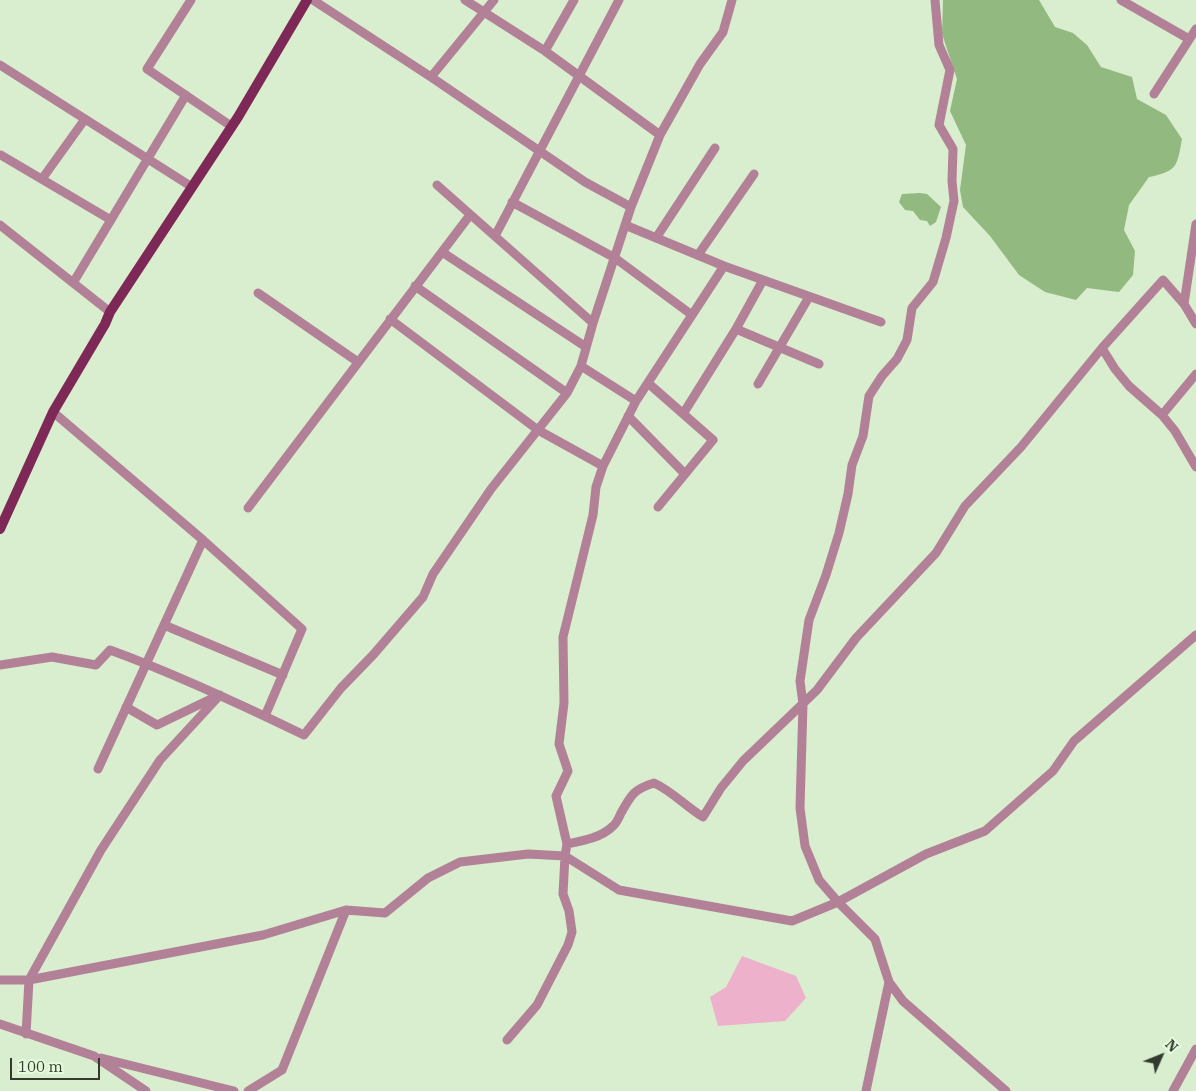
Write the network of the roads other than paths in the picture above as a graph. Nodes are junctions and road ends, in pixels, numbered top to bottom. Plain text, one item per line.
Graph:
1 (191, 0) edge
2 (308, 0) edge
3 (313, 0) edge
4 (465, 0) edge
5 (494, 0) edge
6 (574, 0) edge
7 (619, 0) edge
8 (732, 0) edge
9 (935, 0) edge
10 (1126, 1) edge
11 (484, 13) junction
12 (1196, 29) edge
13 (1189, 39) junction
14 (545, 51) junction
15 (0, 65) edge
16 (579, 76) junction
17 (431, 77) junction
18 (1154, 94) dead end
19 (186, 95) junction
20 (85, 119) junction
21 (231, 126) junction
22 (660, 134) junction
23 (715, 148) dead end
24 (539, 150) junction
25 (1, 155) edge
26 (147, 159) junction
27 (754, 174) dead end
28 (42, 179) junction
29 (437, 185) dead end
30 (192, 187) junction
31 (512, 202) junction
32 (631, 207) junction
33 (470, 215) junction
34 (111, 220) junction
35 (1196, 224) edge
36 (0, 225) edge
37 (625, 225) junction
38 (495, 236) junction
39 (656, 238) junction
40 (442, 252) junction
41 (698, 255) junction
42 (615, 258) junction
43 (724, 266) junction
44 (763, 280) junction
45 (73, 284) junction
46 (415, 286) junction
47 (258, 293) dead end
48 (809, 297) junction
49 (1184, 304) junction
50 (110, 312) junction
51 (692, 314) junction
52 (390, 320) junction
53 (593, 322) junction
54 (882, 322) dead end
55 (1196, 324) edge
56 (736, 329) junction
57 (586, 347) junction
58 (779, 347) junction
59 (1102, 348) junction
60 (358, 362) junction
61 (819, 364) dead end
62 (581, 366) junction
63 (1196, 374) edge
64 (648, 383) junction
65 (758, 384) dead end
66 (567, 393) junction
67 (636, 401) junction
68 (53, 412) junction
69 (683, 414) junction
70 (1162, 415) junction
71 (628, 416) junction
72 (538, 430) junction
73 (603, 466) junction
74 (1196, 467) edge
75 (685, 474) junction
76 (658, 507) dead end
77 (248, 508) dead end
78 (0, 529) edge
79 (203, 540) junction
80 (164, 625) junction
81 (1196, 635) edge
82 (146, 663) junction
83 (0, 665) edge
84 (283, 675) junction
85 (220, 695) junction
86 (803, 704) junction
87 (126, 707) junction
88 (265, 716) junction
89 (98, 769) dead end
90 (567, 844) junction
91 (565, 856) junction
92 (838, 902) junction
93 (346, 910) junction
94 (0, 980) edge
95 (29, 980) junction
96 (890, 982) junction
97 (0, 1024) edge
98 (26, 1034) junction
99 (507, 1040) dead end
100 (1196, 1048) edge
101 (94, 1056) junction
102 (146, 1091) edge
103 (234, 1091) edge
104 (248, 1091) edge
105 (866, 1091) edge
106 (1006, 1091) edge
107 (1173, 1091) edge

1 - 19 street
2 - 21 main road
3 - 17 street
4 - 11 street
5 - 11 street
6 - 14 street
7 - 16 street
8 - 22 street
9 - 86 street
10 - 13 street
11 - 14 street
11 - 17 street
12 - 13 street
13 - 18 street
14 - 16 street
15 - 20 street
16 - 22 street
16 - 24 street
17 - 24 street
19 - 21 street
19 - 26 street
20 - 26 street
20 - 28 street
21 - 30 main road
22 - 32 street
23 - 39 street
24 - 31 street
24 - 32 street
25 - 28 street
26 - 30 street
26 - 34 street
27 - 41 street
28 - 34 street
29 - 33 street
30 - 50 main road
31 - 38 street
31 - 42 street
32 - 37 street
33 - 38 street
33 - 40 street
34 - 45 street
35 - 49 street
36 - 45 street
37 - 39 street
37 - 42 street
38 - 53 street
39 - 41 street
40 - 46 street
40 - 57 street
41 - 43 street
42 - 51 street
42 - 53 street
43 - 44 street
43 - 51 street
44 - 48 street
44 - 56 street
45 - 50 street
46 - 52 street
46 - 66 street
47 - 60 street
48 - 54 street
48 - 58 street
49 - 55 street
49 - 59 street
50 - 68 main road
51 - 64 street
52 - 60 street
52 - 72 street
53 - 57 street
56 - 58 street
56 - 69 street
57 - 62 street
58 - 61 street
58 - 65 street
59 - 70 street
59 - 86 street
60 - 77 street
62 - 66 street
62 - 67 street
63 - 70 street
64 - 67 street
64 - 69 street
66 - 72 street
67 - 71 street
68 - 78 main road
68 - 79 street
69 - 75 street
70 - 74 street
71 - 73 street
71 - 75 street
72 - 73 street
72 - 88 street
73 - 90 street
75 - 76 street
79 - 80 street
79 - 84 street
80 - 82 street
80 - 84 street
81 - 92 street
82 - 83 street
82 - 85 street
82 - 87 street
84 - 88 street
85 - 87 street
85 - 88 street
85 - 95 street
86 - 90 street
86 - 92 street
87 - 89 street
90 - 91 street
91 - 92 street
91 - 93 street
91 - 99 street
92 - 96 street
93 - 95 street
93 - 104 street
94 - 95 street
95 - 98 street
96 - 105 street
96 - 106 street
97 - 98 street
98 - 101 street
100 - 107 street
101 - 102 street
101 - 103 street

